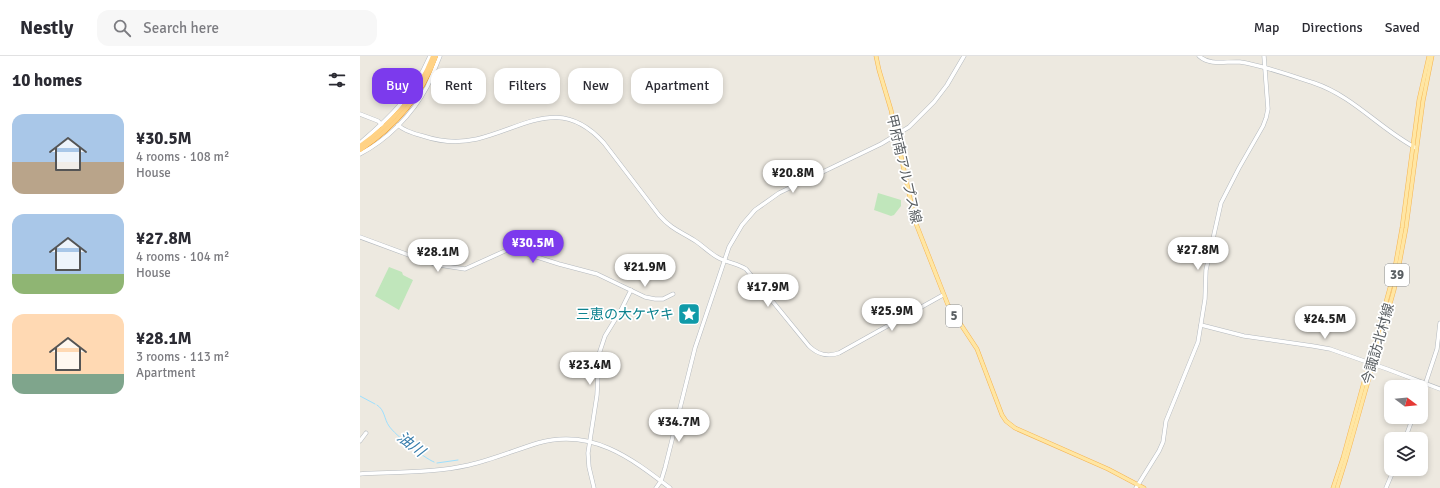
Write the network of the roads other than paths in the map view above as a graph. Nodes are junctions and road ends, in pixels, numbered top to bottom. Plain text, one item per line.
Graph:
1 (431, 56) edge
2 (436, 56) edge
3 (440, 56) edge
4 (876, 56) edge
5 (964, 56) edge
6 (1199, 56) edge
7 (1264, 56) edge
8 (1429, 56) edge
9 (1432, 56) edge
10 (1264, 68) junction
11 (360, 114) edge
12 (382, 125) junction
13 (398, 125) junction
14 (895, 135) junction
15 (360, 144) edge
16 (1414, 148) junction
17 (360, 150) edge
18 (360, 154) edge
19 (360, 237) edge
20 (724, 260) junction
21 (630, 290) junction
22 (672, 294) dead end
23 (944, 295) junction
24 (1440, 323) edge
25 (1201, 325) junction
26 (1371, 363) junction
27 (1416, 380) edge
28 (1427, 380) edge
29 (1428, 385) edge
30 (1440, 389) edge
31 (366, 433) dead end
32 (360, 441) edge
33 (589, 441) junction
34 (360, 474) edge
35 (1391, 476) edge
36 (661, 481) junction
37 (1137, 486) edge
38 (594, 488) edge
39 (656, 488) edge
40 (670, 488) edge
41 (1144, 488) edge
42 (1333, 488) edge
43 (1337, 488) edge
44 (1386, 488) edge

1 - 12 street
1 - 15 highway
2 - 17 highway
3 - 13 street
4 - 14 main road, 甲府南アルプス線 / 5
5 - 14 street
6 - 10 street
7 - 10 street
8 - 16 main road, 今諏訪北村線 / 39
9 - 16 main road, 今諏訪北村線 / 39
10 - 16 street
10 - 25 street
11 - 12 street
12 - 15 street
13 - 18 street
13 - 20 street
14 - 20 street
14 - 23 main road, 甲府南アルプス線 / 5
16 - 26 main road, 今諏訪北村線 / 39
19 - 21 street
20 - 23 street
20 - 36 street
21 - 22 street
21 - 33 street
23 - 37 main road, 甲府南アルプス線 / 5
24 - 28 street
25 - 26 street
25 - 37 street
26 - 27 street
26 - 42 main road, 今諏訪北村線 / 39
26 - 43 main road, 今諏訪北村線 / 39
29 - 30 street
31 - 32 street
33 - 34 street
33 - 36 street
33 - 38 street
35 - 44 street
36 - 39 street
36 - 40 street
37 - 41 main road, 甲府南アルプス線 / 5

